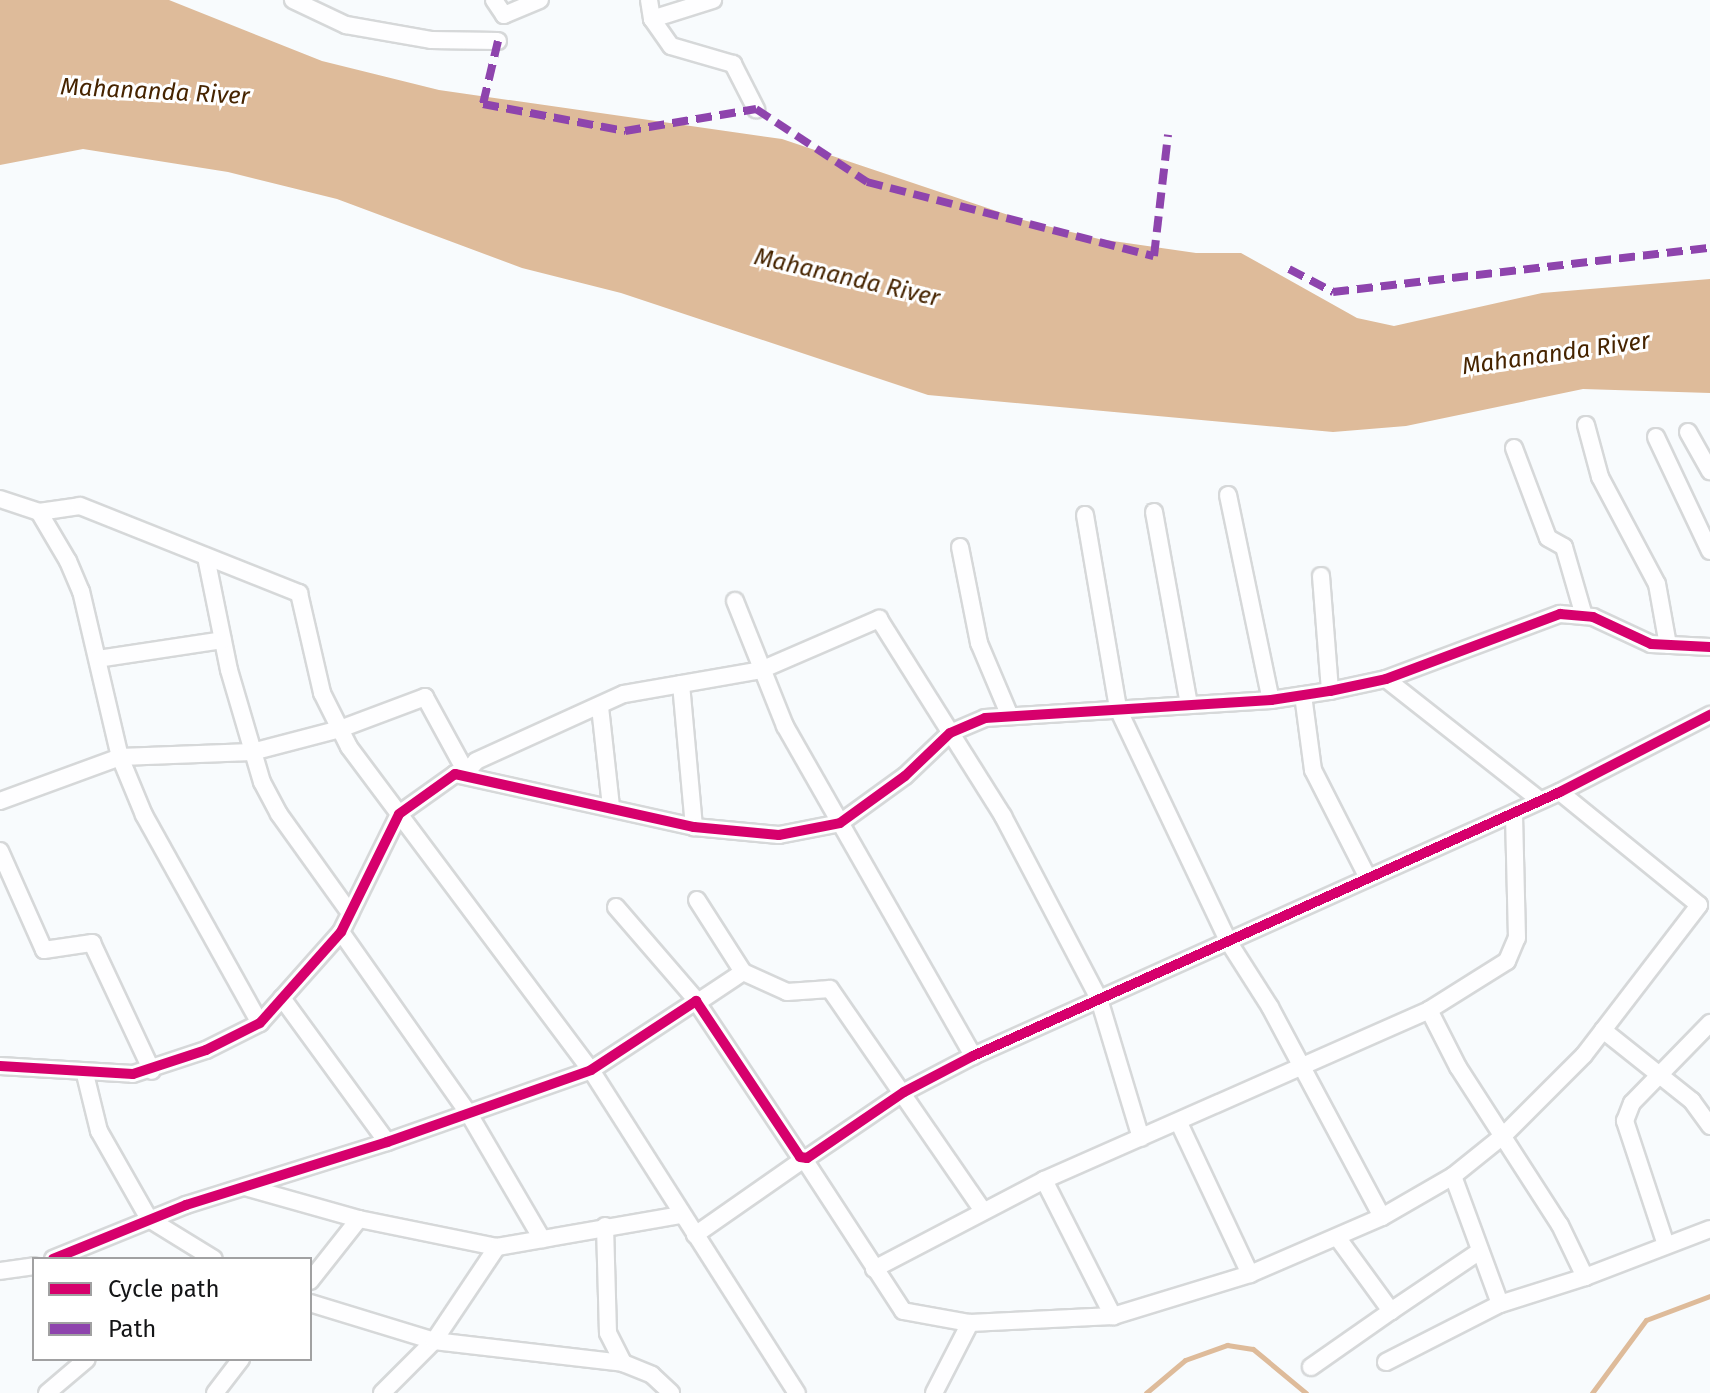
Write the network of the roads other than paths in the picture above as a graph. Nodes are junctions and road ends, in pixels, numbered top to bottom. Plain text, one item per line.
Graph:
1 (293, 0) edge
2 (494, 0) edge
3 (540, 0) edge
4 (649, 0) edge
5 (713, 0) edge
6 (652, 19) junction
7 (498, 41) dead end
8 (756, 109) dead end
9 (1586, 425) dead end
10 (1688, 432) dead end
11 (1656, 437) dead end
12 (1514, 448) dead end
13 (1710, 471) edge
14 (1228, 495) dead end
15 (0, 499) edge
16 (39, 512) junction
17 (1154, 512) dead end
18 (1085, 515) dead end
19 (960, 547) dead end
20 (1710, 551) edge
21 (206, 557) junction
22 (1321, 576) dead end
23 (735, 601) dead end
24 (1584, 616) junction
25 (223, 640) junction
26 (1668, 645) junction
27 (1710, 647) edge
28 (98, 659) junction
29 (761, 670) junction
30 (1386, 679) junction
31 (681, 684) junction
32 (1330, 691) junction
33 (1303, 695) junction
34 (1271, 700) junction
35 (1189, 705) junction
36 (600, 707) junction
37 (1118, 709) junction
38 (1009, 714) junction
39 (1710, 715) edge
40 (340, 729) junction
41 (950, 733) junction
42 (252, 752) junction
43 (120, 757) junction
44 (465, 773) junction
45 (1560, 792) junction
46 (1540, 800) junction
47 (0, 801) edge
48 (611, 807) junction
49 (1514, 813) junction
50 (399, 814) junction
51 (840, 823) junction
52 (694, 827) junction
53 (0, 851) edge
54 (1368, 878) junction
55 (697, 900) dead end
56 (616, 907) dead end
57 (1704, 911) edge
58 (350, 913) junction
59 (341, 932) junction
60 (1228, 941) junction
61 (743, 972) junction
62 (282, 998) junction
63 (1099, 999) junction
64 (698, 1002) junction
65 (1429, 1010) junction
66 (260, 1023) junction
67 (1710, 1023) edge
68 (1603, 1030) junction
69 (973, 1056) junction
70 (0, 1066) edge
71 (591, 1070) junction
72 (1299, 1070) junction
73 (152, 1071) junction
74 (1659, 1073) junction
75 (85, 1074) junction
76 (904, 1092) junction
77 (469, 1114) junction
78 (1179, 1123) junction
79 (1710, 1126) edge
80 (1504, 1135) junction
81 (1141, 1138) junction
82 (387, 1142) junction
83 (804, 1159) junction
84 (1453, 1176) junction
85 (1044, 1180) junction
86 (244, 1187) junction
87 (982, 1209) junction
88 (681, 1215) junction
89 (1382, 1217) junction
90 (149, 1219) junction
91 (359, 1219) junction
92 (605, 1226) junction
93 (1710, 1229) edge
94 (695, 1235) junction
95 (1337, 1237) junction
96 (542, 1239) junction
97 (1666, 1245) junction
98 (497, 1247) junction
99 (1480, 1251) junction
100 (58, 1257) edge
101 (211, 1257) edge
102 (32, 1266) edge
103 (874, 1269) junction
104 (0, 1271) edge
105 (1250, 1274) junction
106 (1585, 1277) junction
107 (312, 1278) edge
108 (312, 1304) edge
109 (1500, 1304) junction
110 (1391, 1311) junction
111 (1113, 1316) junction
112 (970, 1323) junction
113 (434, 1341) junction
114 (85, 1361) edge
115 (234, 1361) edge
116 (1386, 1362) dead end
117 (623, 1363) junction
118 (1311, 1367) dead end
119 (47, 1393) edge
120 (215, 1393) edge
121 (382, 1393) edge
122 (671, 1393) edge
123 (797, 1393) edge
124 (934, 1393) edge

1 - 7 street
2 - 3 street
4 - 6 street
5 - 6 street
6 - 8 street
9 - 26 street
10 - 13 street
11 - 20 street
12 - 24 street
14 - 34 street
15 - 16 street
16 - 21 street
16 - 28 street
17 - 35 street
18 - 37 street
19 - 38 street
21 - 25 street
21 - 40 street
22 - 32 street
23 - 29 street
24 - 26 street
24 - 30 street
25 - 28 street
25 - 42 street
26 - 27 street
28 - 43 street
29 - 31 street
29 - 41 street
29 - 51 street
30 - 32 street
30 - 46 street
31 - 36 street
31 - 52 street
32 - 33 street
33 - 34 street
33 - 54 street
34 - 35 street
35 - 37 street
36 - 44 street
36 - 48 street
37 - 38 street
37 - 60 street
38 - 41 street
39 - 45 street
40 - 42 street
40 - 44 street
40 - 50 street
41 - 51 street
41 - 63 street
42 - 43 street
42 - 58 street
43 - 47 street
43 - 66 street
44 - 48 street
44 - 50 street
45 - 46 street
45 - 57 street
46 - 49 street
48 - 52 street
49 - 54 street
49 - 65 street
50 - 58 street
50 - 71 street
51 - 52 street
51 - 69 street
53 - 73 street
54 - 60 street
55 - 61 street
56 - 64 street
57 - 68 street
58 - 59 street
59 - 62 street
59 - 77 street
60 - 63 street
60 - 72 street
61 - 64 street
61 - 76 street
62 - 66 street
62 - 82 street
63 - 69 street
63 - 81 street
64 - 71 street
64 - 83 street
65 - 72 street
65 - 80 street
66 - 73 street
67 - 74 street
68 - 74 street
68 - 80 street
69 - 76 street
70 - 75 street
71 - 77 street
71 - 88 street
72 - 78 street
72 - 89 street
73 - 75 street
74 - 79 street
74 - 97 street
75 - 90 street
76 - 83 street
76 - 87 street
77 - 82 street
77 - 96 street
78 - 81 street
78 - 105 street
80 - 84 street
80 - 106 street
81 - 85 street
82 - 86 street
83 - 94 street
83 - 103 street
84 - 89 street
84 - 99 street
85 - 87 street
85 - 111 street
86 - 90 street
86 - 91 street
87 - 103 street
88 - 92 street
88 - 94 street
89 - 95 street
90 - 100 street
90 - 101 street
91 - 98 street
91 - 107 street
92 - 96 street
92 - 117 street
93 - 97 street
94 - 123 street
95 - 105 street
95 - 110 street
96 - 98 street
97 - 106 street
98 - 113 street
99 - 109 street
99 - 110 street
102 - 104 street
103 - 112 street
105 - 111 street
106 - 109 street
108 - 113 street
109 - 116 street
110 - 118 street
111 - 112 street
112 - 124 street
113 - 117 street
113 - 121 street
114 - 119 street
115 - 120 street
117 - 122 street

